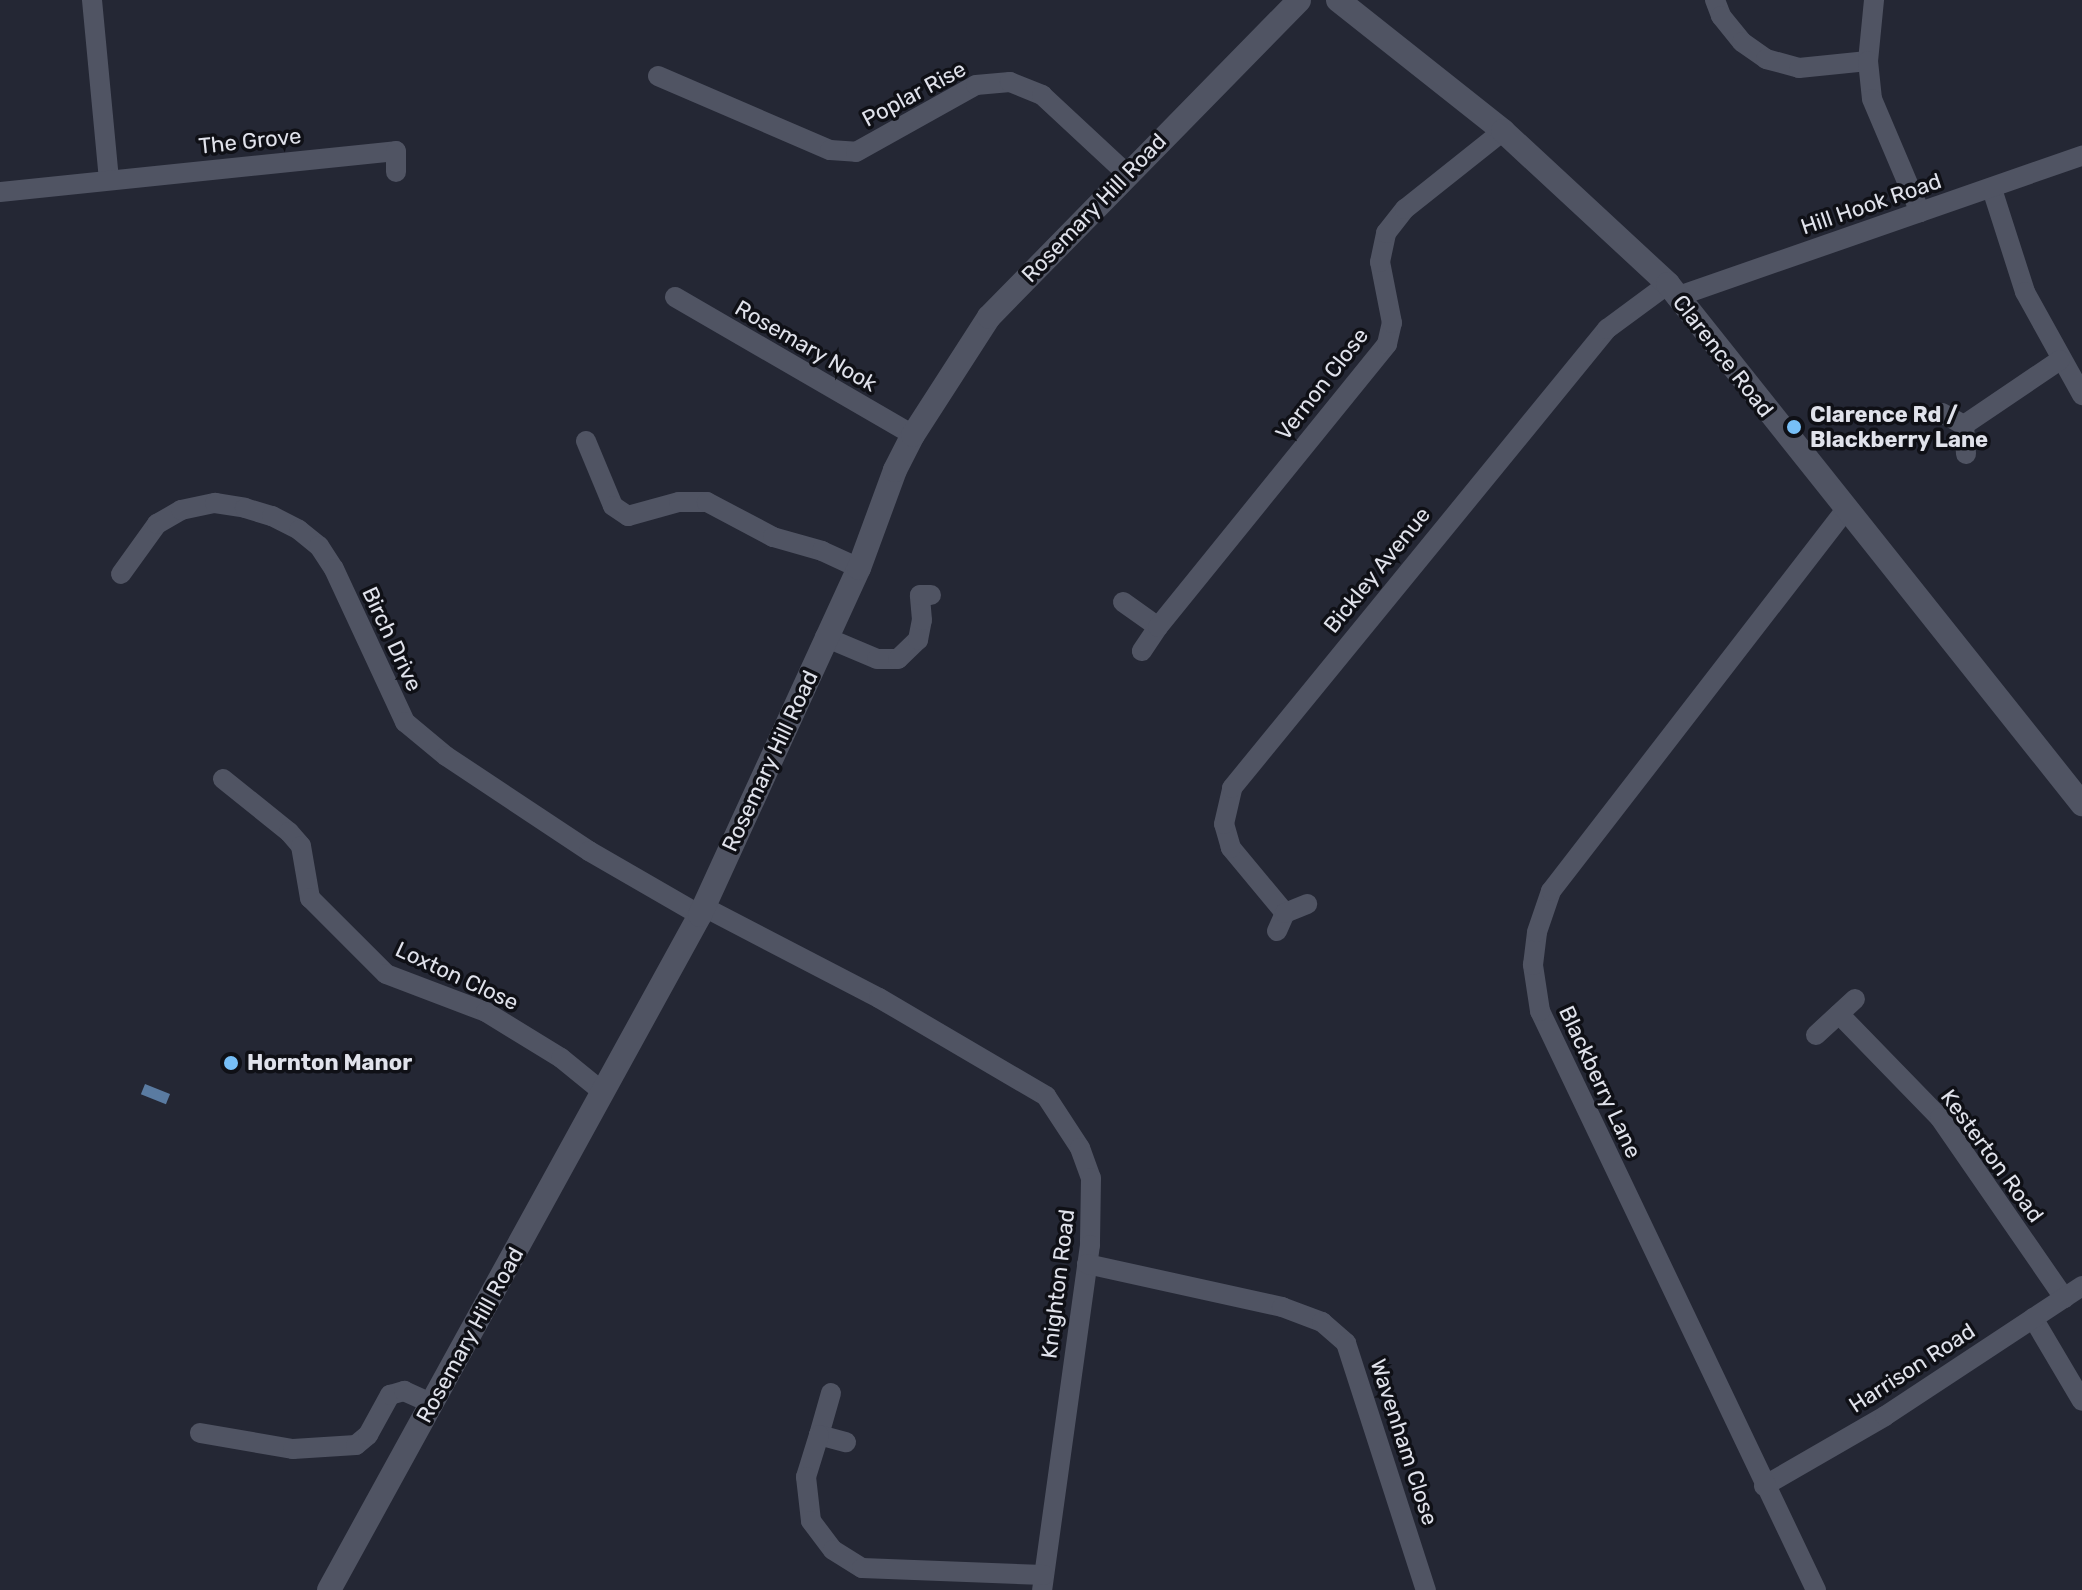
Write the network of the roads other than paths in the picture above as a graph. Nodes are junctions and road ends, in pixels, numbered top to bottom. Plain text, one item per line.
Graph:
1 (92, 0) edge
2 (1299, 0) edge
3 (1338, 0) edge
4 (1715, 0) edge
5 (1874, 0) edge
6 (1868, 61) junction
7 (658, 76) dead end
8 (1503, 131) junction
9 (395, 151) dead end
10 (2082, 156) edge
11 (1127, 174) junction
12 (109, 179) junction
13 (1992, 189) junction
14 (0, 192) edge
15 (1920, 212) junction
16 (1672, 290) junction
17 (675, 297) dead end
18 (2060, 360) junction
19 (2082, 395) edge
20 (1942, 413) dead end
21 (1964, 425) junction
22 (913, 435) junction
23 (586, 441) dead end
24 (1966, 454) dead end
25 (1846, 510) junction
26 (859, 568) junction
27 (133, 569) dead end
28 (931, 595) dead end
29 (1123, 602) dead end
30 (1158, 627) junction
31 (825, 637) junction
32 (1142, 651) dead end
33 (223, 779) dead end
34 (2082, 804) edge
35 (1307, 904) dead end
36 (702, 911) junction
37 (1855, 999) dead end
38 (1839, 1014) junction
39 (1816, 1035) dead end
40 (604, 1093) junction
41 (1087, 1264) junction
42 (2082, 1286) edge
43 (2064, 1298) junction
44 (2033, 1318) junction
45 (831, 1393) dead end
46 (2082, 1401) edge
47 (433, 1404) junction
48 (200, 1433) dead end
49 (819, 1435) junction
50 (846, 1442) dead end
51 (1764, 1486) junction
52 (1043, 1583) edge
53 (329, 1590) edge
54 (1426, 1590) edge
55 (1816, 1590) edge

1 - 12 street
2 - 11 main road, Rosemary Hill Road
3 - 8 main road, Clarence Road
4 - 6 street
5 - 6 street
6 - 15 street
7 - 11 street, Poplar Rise
8 - 16 main road, Clarence Road
8 - 30 street, Vernon Close
9 - 12 street, The Grove
10 - 13 street, Hill Hook Road
11 - 22 main road, Rosemary Hill Road
12 - 14 street, The Grove
13 - 15 street, Hill Hook Road
13 - 18 street
15 - 16 street, Hill Hook Road
16 - 25 main road, Clarence Road
16 - 35 street, Bickley Avenue
17 - 22 street, Rosemary Nook
18 - 19 street
18 - 21 street
20 - 21 street
21 - 24 street
22 - 26 main road, Rosemary Hill Road
23 - 26 street
25 - 34 main road, Clarence Road
25 - 51 street, Blackberry Lane
26 - 31 main road, Rosemary Hill Road
27 - 36 street, Birch Drive
28 - 31 street
29 - 30 street
30 - 32 street, Vernon Close
31 - 36 main road, Rosemary Hill Road
33 - 40 street, Loxton Close
36 - 40 main road, Rosemary Hill Road
36 - 41 street, Knighton Road
37 - 38 street
38 - 39 street
38 - 43 street, Kesterton Road
40 - 47 main road, Rosemary Hill Road
41 - 52 street, Knighton Road
41 - 54 street, Wavenham Close
42 - 43 street, Harrison Road
43 - 44 street, Harrison Road
44 - 46 street
44 - 51 street, Harrison Road
45 - 49 street
47 - 48 street
47 - 53 main road, Rosemary Hill Road
49 - 50 street
49 - 52 street
51 - 55 street, Blackberry Lane

